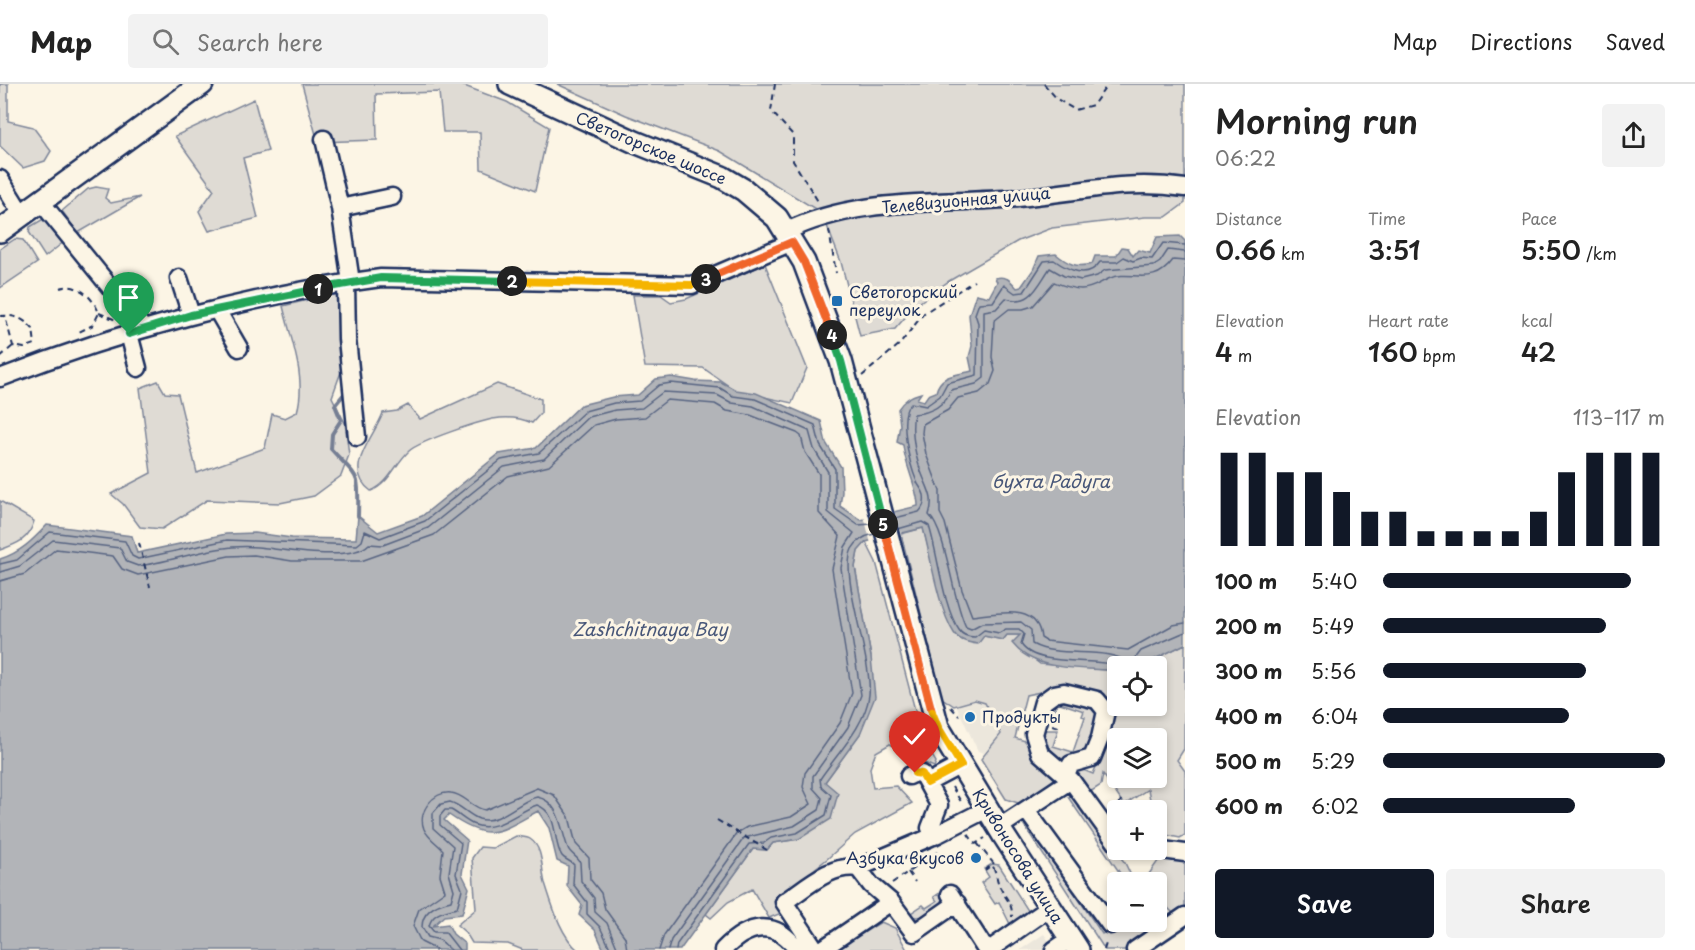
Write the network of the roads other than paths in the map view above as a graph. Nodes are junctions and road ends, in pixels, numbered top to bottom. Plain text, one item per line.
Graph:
1 (181, 84) edge
2 (202, 84) edge
3 (510, 84) edge
4 (152, 119) junction
5 (324, 139) dead end
6 (0, 180) edge
7 (1185, 188) edge
8 (392, 197) dead end
9 (42, 203) junction
10 (340, 208) junction
11 (23, 216) junction
12 (0, 231) edge
13 (788, 237) junction
14 (179, 278) dead end
15 (348, 283) junction
16 (217, 310) junction
17 (191, 315) junction
18 (130, 328) junction
19 (239, 348) dead end
20 (138, 368) dead end
21 (0, 378) edge
22 (357, 437) dead end
23 (891, 558) joint
24 (953, 770) junction
25 (1069, 778) junction
26 (1028, 811) junction
27 (979, 813) junction
28 (1107, 830) edge
29 (991, 833) junction
30 (934, 836) junction
31 (1167, 851) edge
32 (1185, 853) edge
33 (858, 868) junction
34 (886, 897) junction
35 (1049, 908) junction
36 (1185, 916) edge
37 (1107, 928) edge
38 (793, 944) edge
39 (1067, 946) edge
40 (723, 950) edge
41 (819, 950) edge
42 (987, 950) edge
43 (1135, 950) edge

1 - 4 main road
2 - 4 main road
3 - 13 main road, Светогорское шоссе
4 - 9 main road
5 - 10 street
6 - 11 street
7 - 13 street, Телевизионная улица
8 - 10 street
9 - 11 main road
9 - 18 street
10 - 15 street
11 - 12 main road
13 - 15 street
13 - 23 main road, Светогорское шоссе
14 - 17 street
15 - 16 street
15 - 22 street
16 - 17 street
16 - 19 street
17 - 18 street
18 - 20 street
18 - 21 street
23 - 24 main road, Кривоносова улица
24 - 27 main road, Кривоносова улица
24 - 30 street
25 - 25 street
25 - 26 street
25 - 28 street
26 - 29 street
26 - 37 street
27 - 29 main road, Кривоносова улица
27 - 30 street
29 - 35 main road, Кривоносова улица
30 - 33 street
31 - 32 street
33 - 34 street
33 - 41 street
34 - 41 street
34 - 42 street
35 - 39 main road, Кривоносова улица
35 - 42 street
36 - 43 street
38 - 40 street

